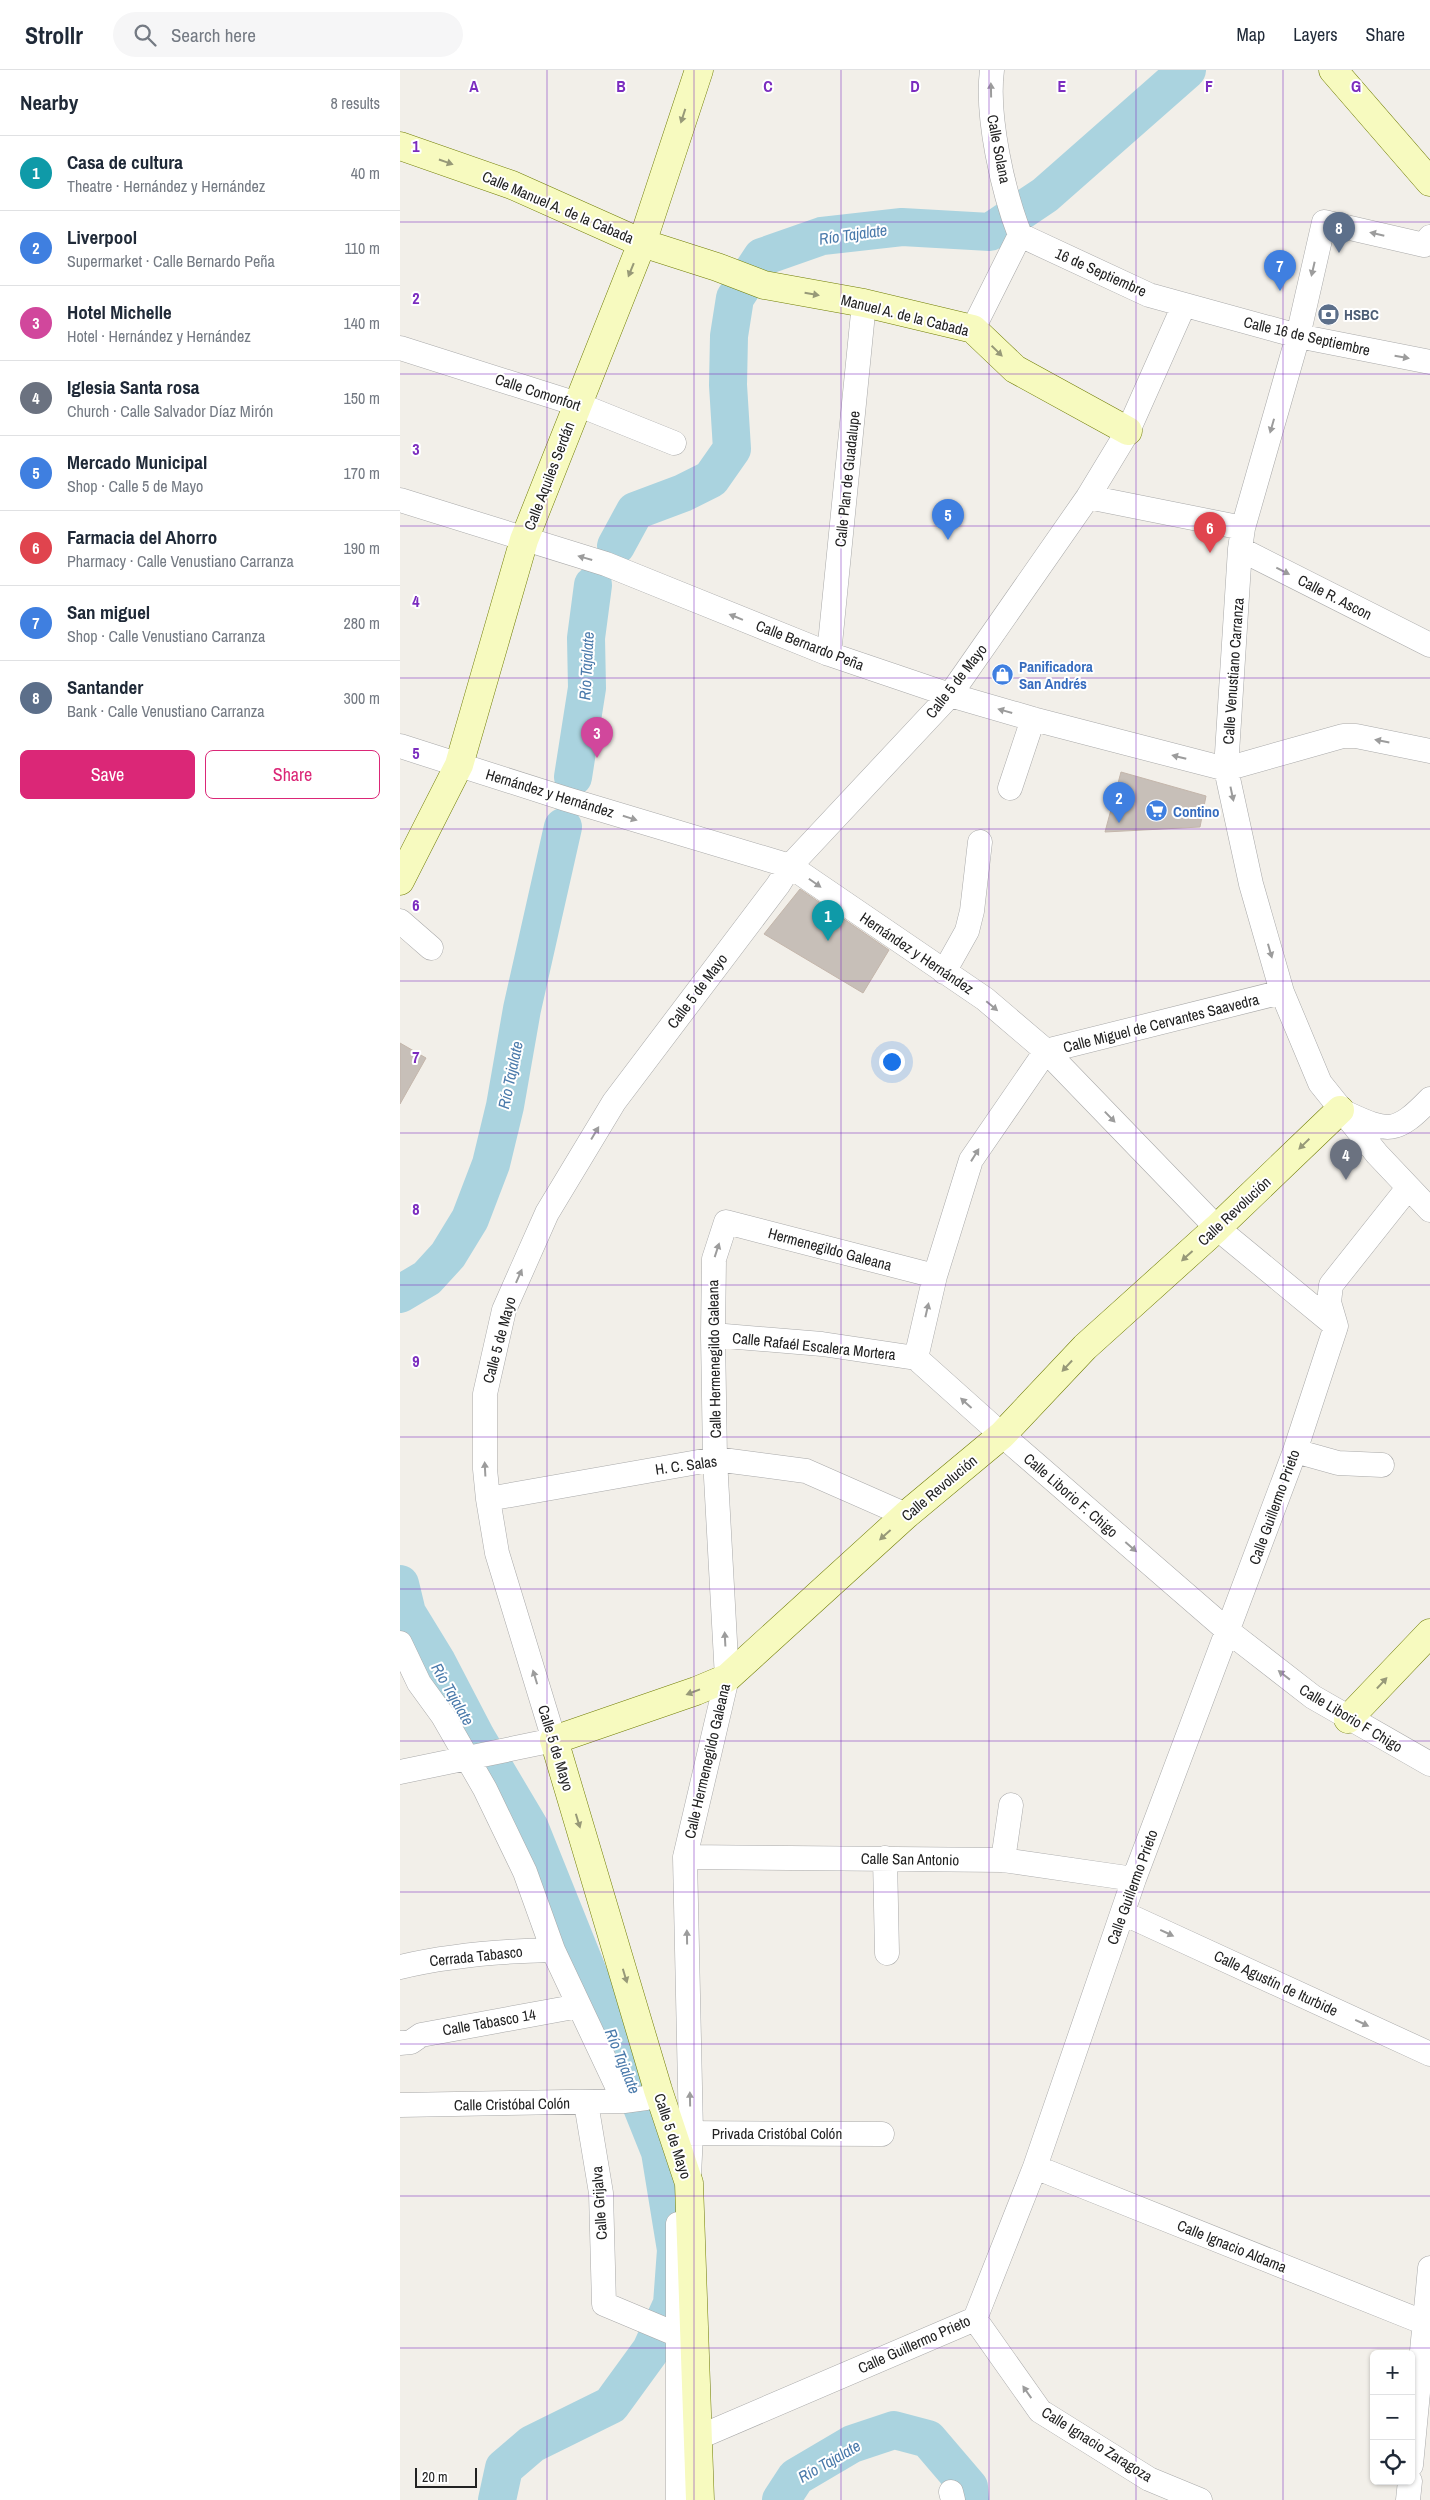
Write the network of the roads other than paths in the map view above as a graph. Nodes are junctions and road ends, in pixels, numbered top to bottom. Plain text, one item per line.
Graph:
1 (698, 70) edge
2 (992, 70) edge
3 (1333, 70) edge
4 (400, 146) edge
5 (1430, 182) edge
6 (1018, 231) junction
7 (1430, 237) edge
8 (642, 243) junction
9 (717, 267) joint
10 (864, 303) junction
11 (1184, 305) junction
12 (974, 329) junction
13 (1298, 336) junction
14 (400, 348) edge
15 (1430, 362) edge
16 (577, 404) junction
17 (1128, 431) junction
18 (674, 443) dead end
19 (1088, 497) junction
20 (400, 500) edge
21 (1241, 539) junction
22 (524, 540) junction
23 (1430, 645) edge
24 (829, 654) junction
25 (950, 695) junction
26 (1033, 719) junction
27 (400, 746) edge
28 (1430, 751) edge
29 (459, 765) junction
30 (1226, 769) junction
31 (1010, 788) dead end
32 (980, 842) dead end
33 (790, 866) junction
34 (400, 881) edge
35 (400, 920) edge
36 (431, 948) dead end
37 (944, 972) junction
38 (1282, 992) junction
39 (1046, 1052) junction
40 (1430, 1099) edge
41 (1340, 1110) junction
42 (1411, 1119) junction
43 (1377, 1154) junction
44 (1408, 1188) junction
45 (1430, 1210) edge
46 (726, 1222) joint
47 (1217, 1228) junction
48 (934, 1276) junction
49 (1336, 1326) junction
50 (713, 1335) junction
51 (916, 1358) junction
52 (1002, 1435) junction
53 (1295, 1451) junction
54 (715, 1459) junction
55 (1382, 1465) dead end
56 (488, 1499) junction
57 (906, 1515) junction
58 (1228, 1631) junction
59 (400, 1643) edge
60 (1426, 1644) edge
61 (727, 1678) junction
62 (1348, 1719) junction
63 (554, 1740) junction
64 (470, 1758) junction
65 (1430, 1764) edge
66 (400, 1772) edge
67 (1011, 1805) dead end
68 (685, 1857) junction
69 (886, 1858) junction
70 (1003, 1860) junction
71 (1134, 1879) junction
72 (1123, 1912) junction
73 (554, 1950) junction
74 (888, 1953) dead end
75 (400, 1967) edge
76 (579, 2006) junction
77 (400, 2043) edge
78 (1430, 2054) edge
79 (639, 2097) junction
80 (586, 2103) junction
81 (400, 2105) edge
82 (681, 2133) junction
83 (882, 2134) dead end
84 (1035, 2167) junction
85 (685, 2172) junction
86 (1430, 2268) edge
87 (975, 2319) junction
88 (1427, 2324) edge
89 (663, 2330) junction
90 (697, 2438) junction
91 (1414, 2440) edge
92 (1410, 2485) edge
93 (1148, 2489) edge
94 (678, 2500) edge
95 (700, 2500) edge
96 (1200, 2500) edge
97 (1408, 2500) edge

1 -> 8 street, Calle Aquiles Serdán
6 -> 2 street, Calle Solana
3 - 5 street
4 -> 8 street, Calle Manuel A. de la Cabada
6 - 11 street, 16 de Septiembre
6 - 12 street
7 -> 13 street, Calle Venustiano Carranza
8 - 9 street, Calle Manuel A. de la Cabada
8 -> 16 street, Calle Aquiles Serdán
9 -> 10 street, Manuel A. de la Cabada
10 - 12 street, Manuel A. de la Cabada
10 - 24 street, Calle Plan de Guadalupe
11 - 13 street, Calle 16 de Septiembre
11 - 17 street, Calle 5 de Mayo
12 -> 17 street, Manuel A. de la Cabada
13 -> 15 street, Calle 16 de Septiembre
13 -> 21 street, Calle Venustiano Carranza
14 - 16 street, Calle Comonfort
16 - 18 street, Calle Comonfort
16 - 22 street, Calle Aquiles Serdán
17 - 19 street, Calle 5 de Mayo
19 - 21 street, Calle R. Ascon
19 - 25 street, Calle 5 de Mayo
20 - 22 street, Calle Bernardo Peña
21 -> 23 street, Calle R. Ascon
21 - 30 street, Calle Venustiano Carranza
24 -> 22 street, Calle Bernardo Peña
22 - 29 street, Calle Aquiles Serdán
24 - 25 street, Calle Bernardo Peña
26 -> 25 street, Calle Bernardo Peña
25 - 33 street, Calle 5 de Mayo
30 -> 26 street, Calle Bernardo Peña
26 - 31 street
27 - 29 street, Hernández y Hernández
28 -> 30 street
29 -> 33 street, Hernández y Hernández
29 - 34 street, Calle Aquiles Serdán
30 -> 38 street, Calle Venustiano Carranza
32 - 37 street
33 -> 37 street, Hernández y Hernández
56 -> 33 street, Calle 5 de Mayo
35 - 36 street
37 -> 39 street, Hernández y Hernández
38 - 39 street, Calle Miguel de Cervantes Saavedra
38 - 41 street, Calle Venustiano Carranza
39 -> 47 street, Hernández y Hernández
48 -> 39 street, Calle Miguel de Cervantes Saavedra
40 - 42 street
41 - 42 street
41 - 43 street, Calle Venustiano Carranza
41 -> 47 street, Calle Revolución
42 - 43 street
43 - 44 street, Calle Venustiano Carranza
44 - 45 street, Calle Venustiano Carranza
44 - 49 street
46 - 48 street, Hermenegildo Galeana
50 -> 46 street, Calle Hermenegildo Galeana
47 - 49 street, Hernández y Hernández
47 -> 52 street, Calle Revolución
51 -> 48 street, Calle Miguel de Cervantes Saavedra
49 - 53 street, Calle Guillermo Prieto
50 - 51 street, Calle Rafaél Escalera Mortera
50 - 54 street, Calle Hermenegildo Galeana
52 -> 51 street, Calle Liborio F. Chigo
52 - 57 street, Calle Revolución
52 -> 58 street, Calle Liborio F. Chigo
53 - 55 street
53 - 58 street, Calle Guillermo Prieto
54 - 56 street, H. C. Salas
54 - 57 street, H. C. Salas
61 -> 54 street, Calle Hermenegildo Galeana
63 -> 56 street, Calle 5 de Mayo
57 -> 61 street, Calle Revolución
62 -> 58 street, Calle Liborio F Chigo
58 - 71 street, Calle Guillermo Prieto
59 - 64 street, Calle 5 de Mayo
62 -> 60 street
61 -> 63 street, Calle Revolución
61 - 68 street, Calle Hermenegildo Galeana
62 - 65 street, Calle Liborio F Chigo
63 - 64 street, Calle Revolución
63 -> 79 street, Calle 5 de Mayo
64 - 66 street, Calle Revolución
64 - 73 street, Calle 5 de Mayo
67 - 70 street
68 - 69 street, Calle San Antonio
82 -> 68 street, Calle Hermenegildo Galeana
69 - 70 street, Calle San Antonio
69 - 74 street
70 - 71 street, Calle San Antonio
71 - 72 street, Calle Guillermo Prieto
72 -> 78 street, Calle Agustín de Iturbide
72 - 84 street, Calle Guillermo Prieto
73 - 75 street, Cerrada Tabasco
73 - 76 street, Calle 5 de Mayo
76 - 77 street, Calle Tabasco 14
76 - 79 street, Calle 5 de Mayo
79 - 80 street, Calle Cristóbal Colón
79 - 82 street, Calle 5 de Mayo
80 - 81 street, Calle Cristóbal Colón
80 - 89 street, Calle Grijalva
82 - 83 street, Privada Cristóbal Colón
82 - 85 street, Calle 5 de Mayo
84 - 87 street, Calle Guillermo Prieto
84 - 88 street, Calle Ignacio Aldama
85 - 89 street
85 - 90 street, Calle 5 de Mayo
86 - 88 street
87 - 90 street, Calle Guillermo Prieto
93 -> 87 street, Calle Ignacio Zaragoza
88 - 91 street
89 - 94 street
90 - 95 street, Calle 5 de Mayo
92 - 97 street
93 - 96 street, Calle Ignacio Zaragoza

